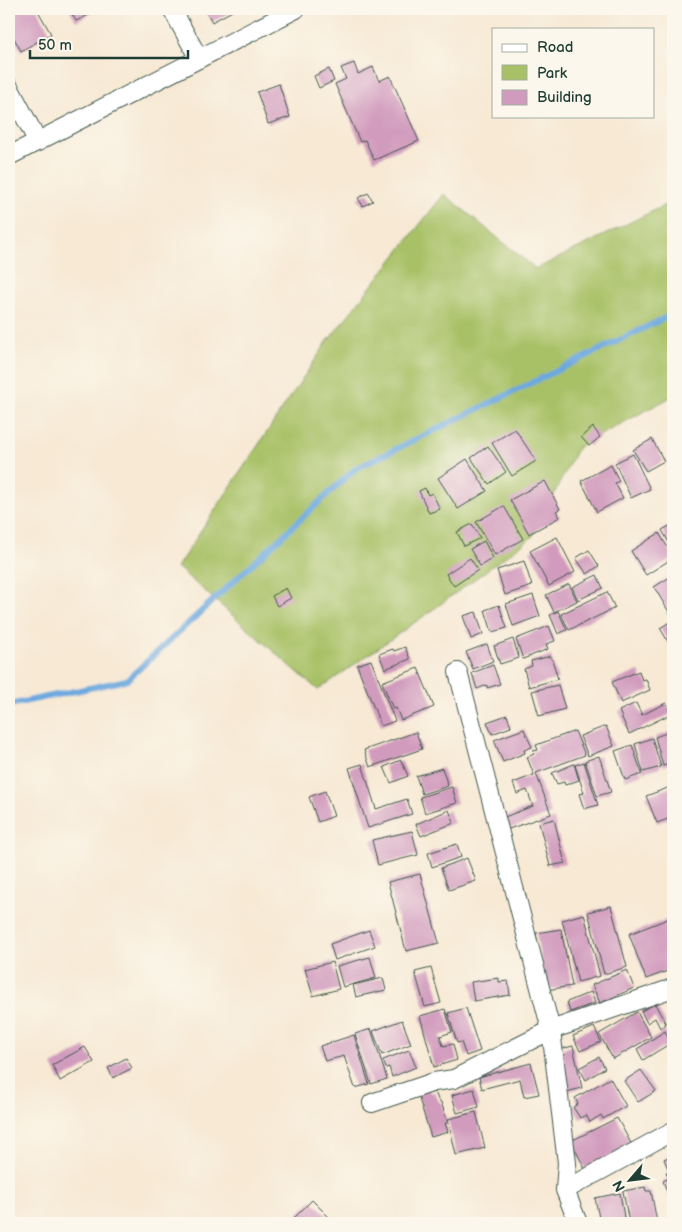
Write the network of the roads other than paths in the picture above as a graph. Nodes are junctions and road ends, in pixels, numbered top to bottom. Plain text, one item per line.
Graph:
1 (172, 9) edge
2 (296, 9) edge
3 (199, 59) junction
4 (9, 87) edge
5 (38, 142) junction
6 (9, 156) edge
7 (458, 672) dead end
8 (673, 988) edge
9 (551, 1030) junction
10 (372, 1103) dead end
11 (673, 1130) edge
12 (565, 1190) junction
13 (578, 1223) edge

1 - 3 street
2 - 3 street
3 - 5 street
4 - 5 street
5 - 6 street
7 - 9 street
8 - 9 street
9 - 10 street
9 - 12 street
11 - 12 street
12 - 13 street

